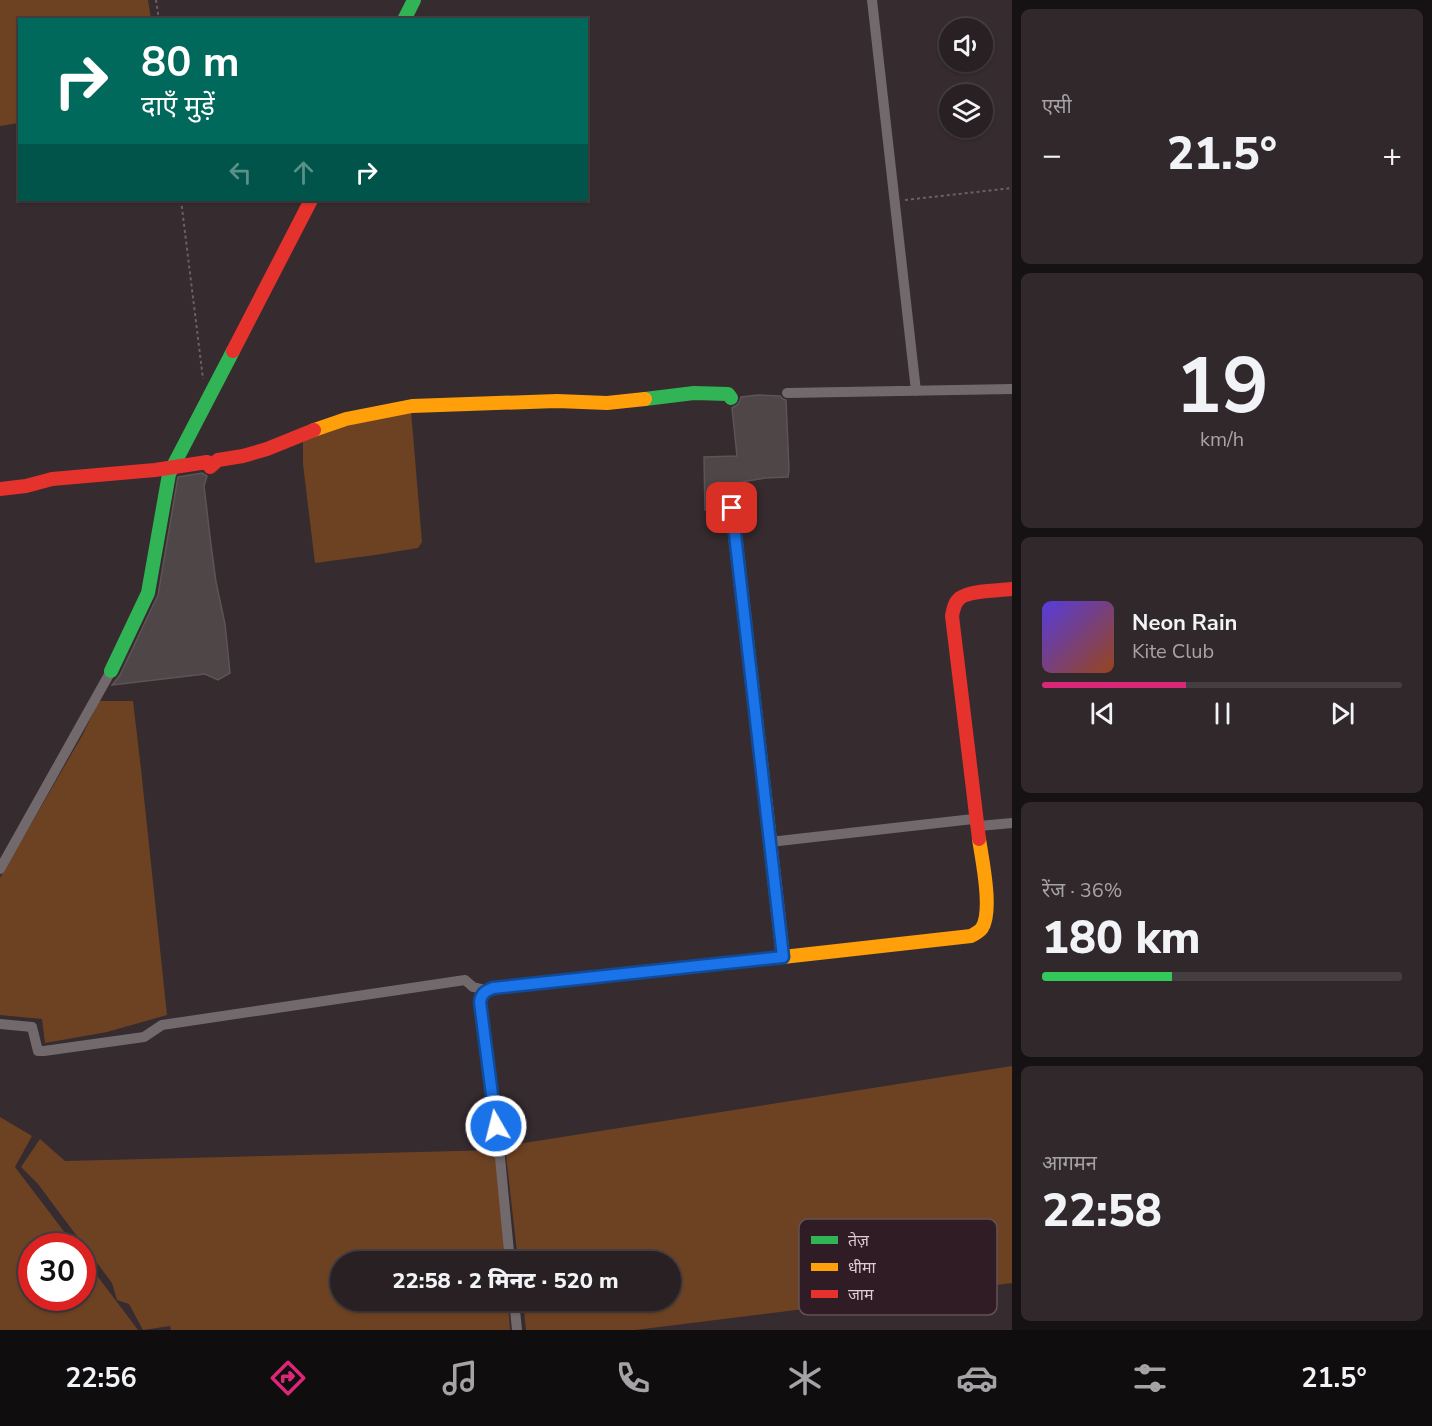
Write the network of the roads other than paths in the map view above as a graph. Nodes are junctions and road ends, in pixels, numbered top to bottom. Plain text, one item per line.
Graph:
1 (414, 0) edge
2 (872, 0) edge
3 (405, 18) edge
4 (310, 201) edge
5 (1012, 389) edge
6 (916, 391) junction
7 (787, 393) dead end
8 (731, 398) dead end
9 (0, 489) edge
10 (732, 508) dead end
11 (1012, 589) edge
12 (111, 671) joint
13 (1012, 823) edge
14 (979, 826) junction
15 (770, 842) junction
16 (0, 869) edge
17 (783, 957) junction
18 (486, 990) junction
19 (0, 1024) edge
20 (509, 1251) edge
21 (515, 1311) edge
22 (517, 1330) edge

1 - 3 street
2 - 6 street
4 - 12 street
5 - 6 street
6 - 7 street
8 - 9 street
10 - 15 street
11 - 14 street
12 - 16 street
13 - 14 street
14 - 15 street
14 - 17 street
15 - 17 street
17 - 18 street
18 - 19 street
18 - 20 street
21 - 22 street

